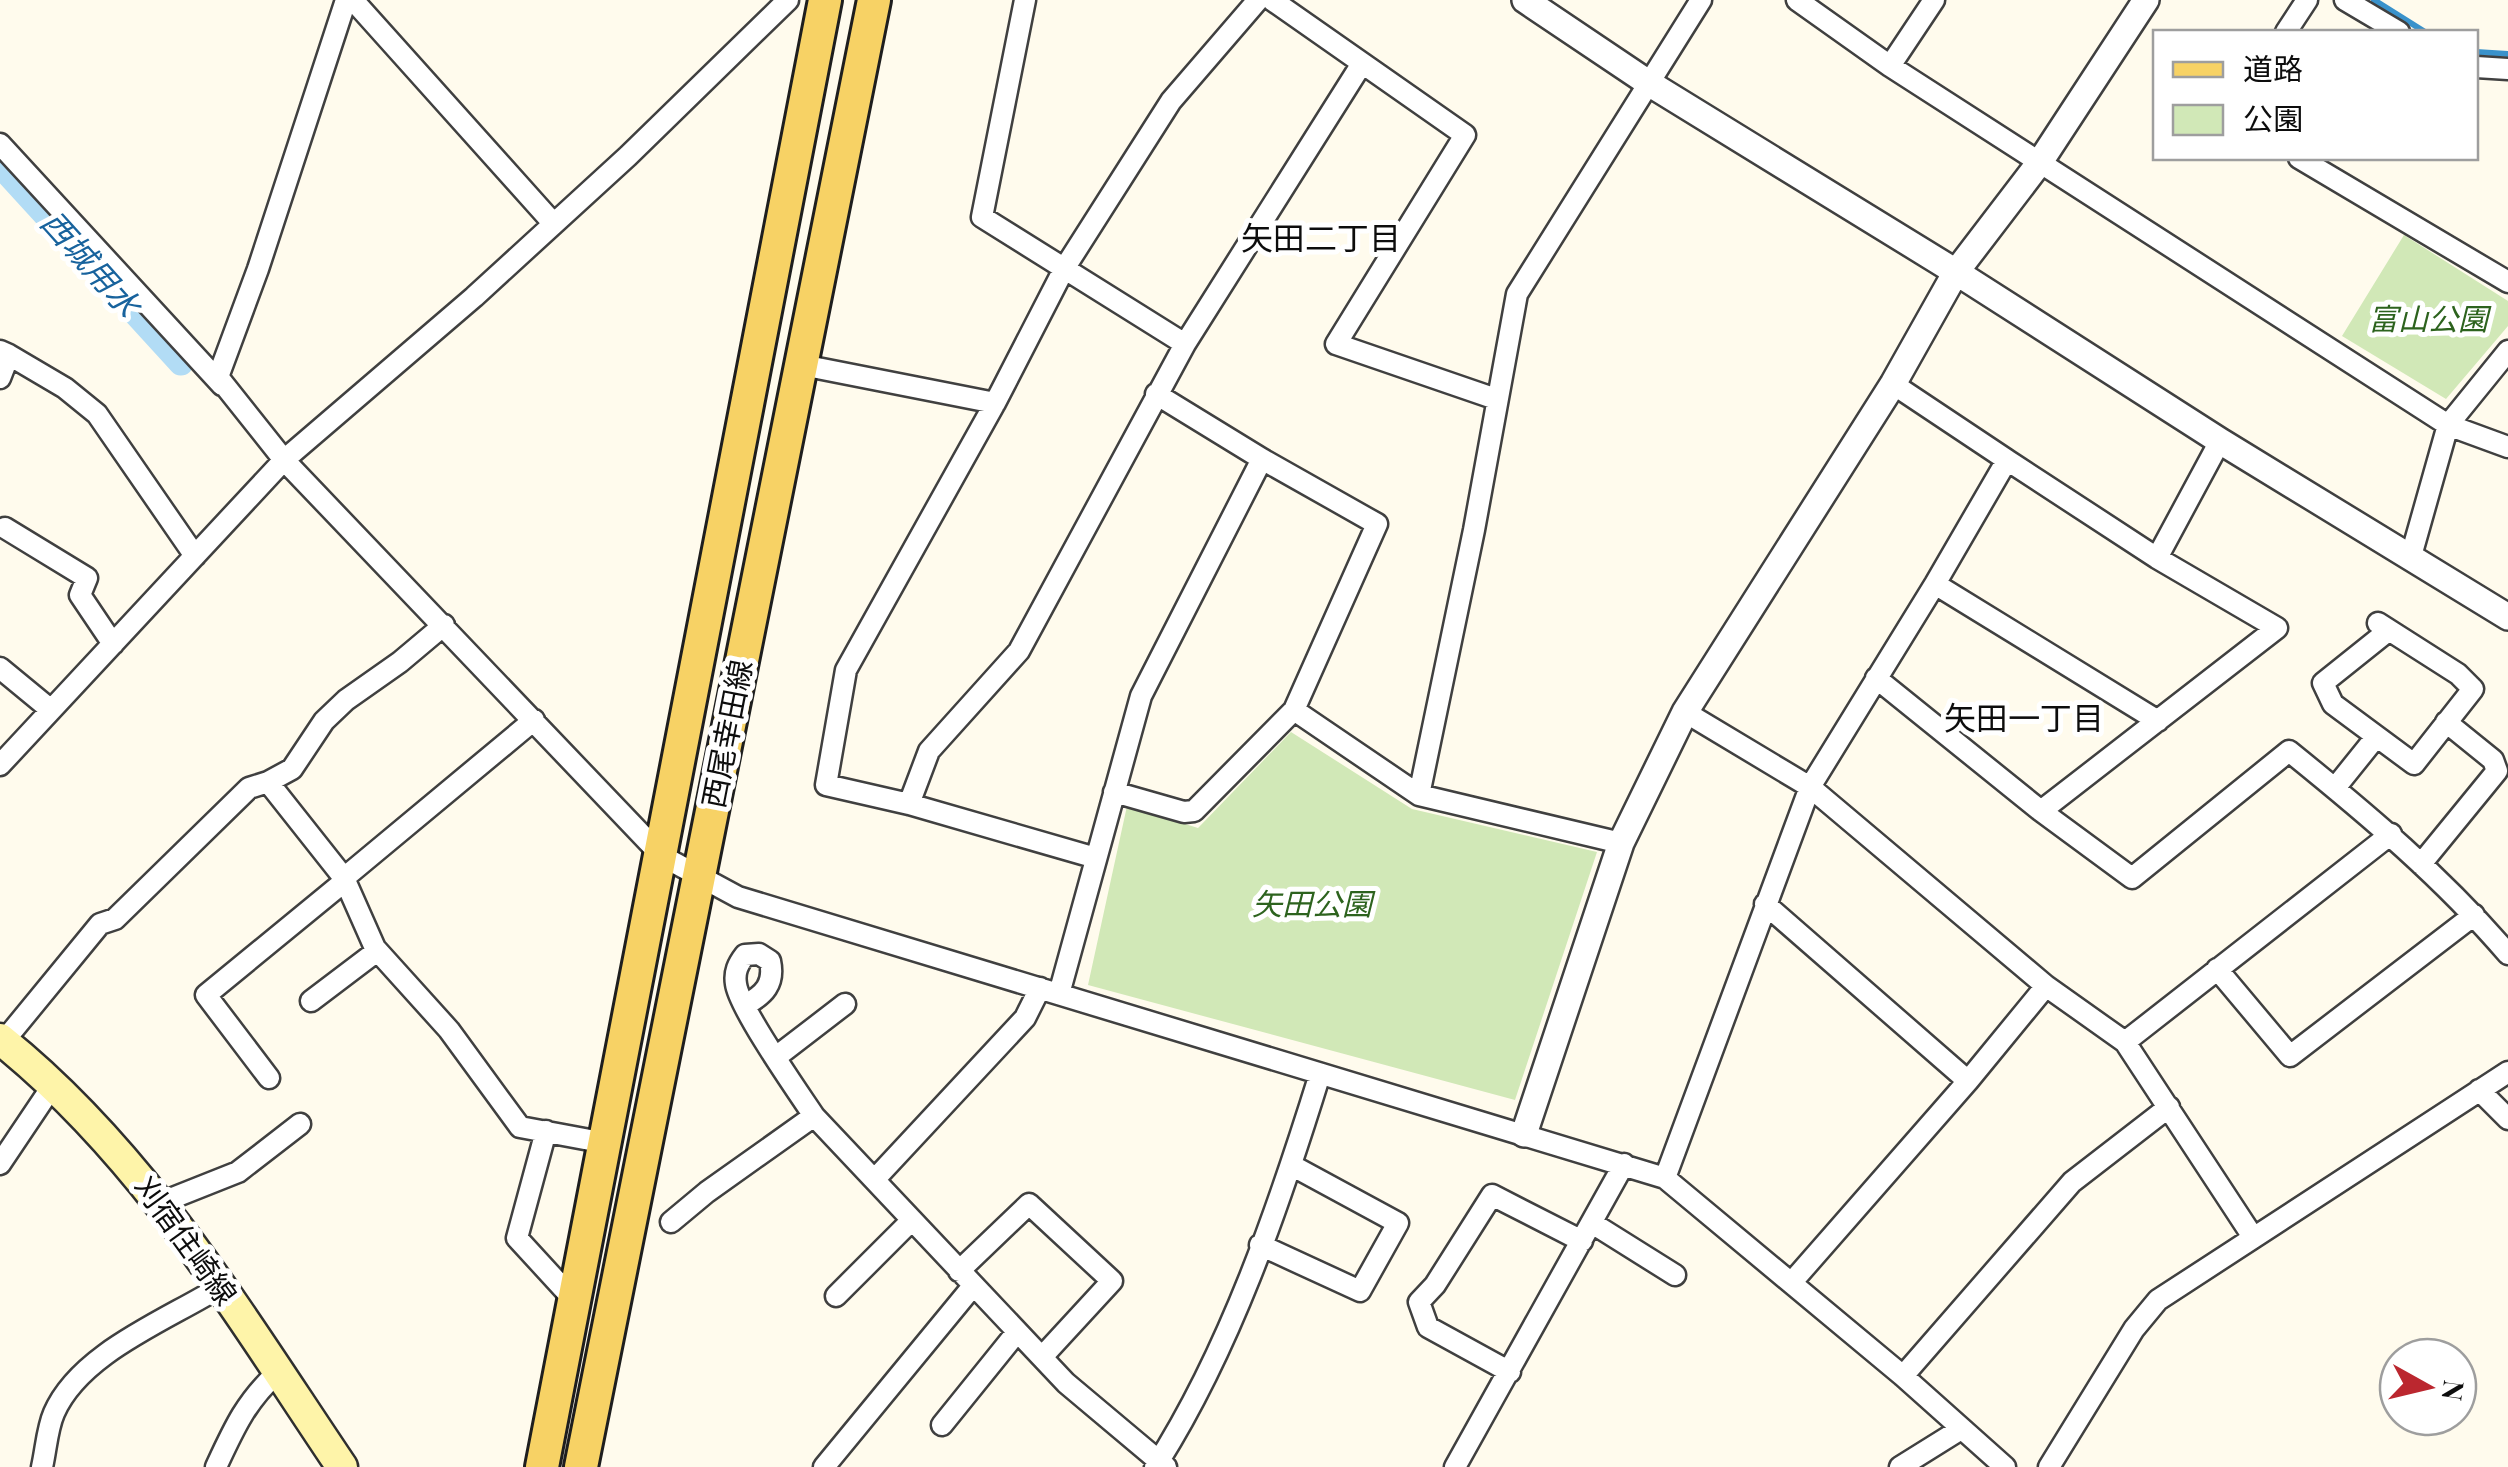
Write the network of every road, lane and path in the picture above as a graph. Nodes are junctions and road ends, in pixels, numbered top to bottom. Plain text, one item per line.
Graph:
1 (350, 0) edge
2 (788, 0) edge
3 (825, 0) edge
4 (874, 0) edge
5 (1025, 0) edge
6 (1258, 0) edge
7 (1272, 0) edge
8 (1526, 0) edge
9 (1701, 0) edge
10 (1796, 0) edge
11 (1934, 0) edge
12 (2146, 0) edge
13 (2307, 0) edge
14 (2345, 0) edge
15 (2287, 30) edge
16 (2397, 30) edge
17 (1361, 65) junction
18 (1890, 66) junction
19 (2478, 68) edge
20 (2508, 68) edge
21 (1647, 82) junction
22 (0, 144) edge
23 (2302, 160) edge
24 (2040, 162) junction
25 (553, 223) junction
26 (1064, 270) junction
27 (1956, 272) junction
28 (2508, 282) edge
29 (1185, 344) junction
30 (2508, 352) edge
31 (4, 353) edge
32 (802, 365) junction
33 (0, 378) edge
34 (1893, 384) junction
35 (1156, 394) junction
36 (1496, 399) junction
37 (995, 403) junction
38 (240, 405) junction
39 (2448, 425) junction
40 (2220, 441) junction
41 (2508, 447) edge
42 (284, 460) junction
43 (1262, 460) junction
44 (2007, 460) junction
45 (5, 528) dead end
46 (195, 556) junction
47 (2411, 556) junction
48 (2157, 558) junction
49 (1936, 584) junction
50 (2508, 617) edge
51 (444, 625) junction
52 (113, 644) junction
53 (0, 668) edge
54 (1876, 678) junction
55 (51, 710) junction
56 (1294, 710) junction
57 (1685, 712) junction
58 (534, 720) junction
59 (2158, 720) junction
60 (2446, 722) junction
61 (2376, 736) junction
62 (0, 765) edge
63 (268, 782) junction
64 (1810, 788) junction
65 (2334, 788) junction
66 (1114, 792) junction
67 (1420, 795) junction
68 (909, 804) junction
69 (2040, 811) junction
70 (2390, 834) junction
71 (1620, 843) junction
72 (662, 856) junction
73 (1096, 858) junction
74 (2421, 864) junction
75 (699, 876) junction
76 (344, 879) junction
77 (1765, 904) junction
78 (2474, 915) junction
79 (377, 951) junction
80 (2508, 954) edge
81 (2218, 969) junction
82 (2046, 986) junction
83 (1049, 991) junction
84 (311, 1001) dead end
85 (845, 1004) dead end
86 (745, 1005) dead end
87 (2, 1040) edge
88 (2124, 1042) junction
89 (776, 1057) junction
90 (2508, 1072) edge
91 (1320, 1074) junction
92 (269, 1078) dead end
93 (1968, 1081) junction
94 (53, 1085) junction
95 (2479, 1090) junction
96 (2169, 1107) junction
97 (814, 1116) junction
98 (2508, 1119) edge
99 (300, 1124) dead end
100 (546, 1132) junction
101 (1524, 1134) junction
102 (606, 1143) junction
103 (0, 1164) edge
104 (1624, 1164) junction
105 (1290, 1165) junction
106 (1665, 1178) junction
107 (874, 1179) junction
108 (160, 1203) junction
109 (912, 1220) junction
110 (671, 1222) dead end
111 (1587, 1232) junction
112 (2253, 1236) junction
113 (1260, 1245) junction
114 (1675, 1276) dead end
115 (966, 1278) junction
116 (1792, 1282) junction
117 (220, 1288) junction
118 (836, 1296) dead end
119 (573, 1299) junction
120 (1018, 1332) junction
121 (1042, 1358) junction
122 (278, 1372) junction
123 (1510, 1372) junction
124 (1903, 1376) junction
125 (942, 1425) dead end
126 (1961, 1428) junction
127 (1160, 1465) edge
128 (42, 1467) edge
129 (216, 1467) edge
130 (342, 1467) edge
131 (542, 1467) edge
132 (581, 1467) edge
133 (824, 1467) edge
134 (1455, 1467) edge
135 (1900, 1467) edge
136 (2005, 1467) edge
137 (2049, 1467) edge

1 - 25 street
1 - 38 street
2 - 25 street
3 - 72 main road, 西尾幸田線
4 - 32 main road, 西尾幸田線
5 - 26 street
6 - 26 street
7 - 17 street
8 - 21 street
9 - 21 street
10 - 18 street
11 - 18 street
12 - 24 street
13 - 15 street
14 - 16 street
17 - 29 street
17 - 36 street
18 - 24 street
19 - 20 street
21 - 27 street
21 - 36 street
22 - 38 street
23 - 28 street
24 - 27 street
24 - 39 street
25 - 42 street
26 - 29 street
26 - 37 street
27 - 34 street
27 - 40 street
29 - 35 street
30 - 39 street
31 - 33 street
31 - 46 street
32 - 37 street
32 - 75 main road, 西尾幸田線
34 - 44 street
34 - 57 street
35 - 43 street
35 - 68 street
36 - 67 street
37 - 68 street
38 - 42 street
39 - 41 street
39 - 47 street
40 - 47 street
40 - 48 street
42 - 46 street
42 - 51 street
43 - 56 street
43 - 66 street
44 - 48 street
44 - 49 street
45 - 52 street
46 - 52 street
47 - 50 street
48 - 59 street
49 - 54 street
49 - 59 street
51 - 58 street
51 - 63 street
52 - 55 street
53 - 55 street
54 - 64 street
54 - 69 street
55 - 62 street
56 - 66 street
56 - 67 street
57 - 64 street
57 - 71 street
58 - 72 street
58 - 76 street
59 - 69 street
60 - 61 street
60 - 61 street
60 - 74 street
61 - 65 street
63 - 76 street
63 - 87 street
64 - 77 street
64 - 82 street
65 - 69 street
65 - 70 street
66 - 73 street
67 - 71 street
68 - 73 street
70 - 74 street
70 - 81 street
71 - 101 street
72 - 75 street
72 - 102 main road, 西尾幸田線
73 - 83 street
74 - 78 street
75 - 83 street
75 - 132 main road, 西尾幸田線
76 - 79 street
76 - 92 street
77 - 93 street
77 - 106 street
78 - 80 street
78 - 81 street
79 - 84 street
79 - 100 street
81 - 88 street
82 - 88 street
82 - 93 street
83 - 91 street
83 - 107 street
85 - 89 street
86 - 89 street
87 - 94 main road, 刈宿住崎線
88 - 96 street
89 - 97 street
90 - 95 street
91 - 101 street
91 - 105 street
93 - 116 street
94 - 103 street
94 - 108 main road, 刈宿住崎線
95 - 98 street
95 - 112 street
96 - 112 street
96 - 124 street
97 - 107 street
97 - 110 street
99 - 108 street
100 - 102 street
100 - 119 street
101 - 104 street
102 - 119 main road, 西尾幸田線
104 - 106 street
104 - 111 street
105 - 113 street
105 - 113 street
106 - 116 street
107 - 109 street
108 - 117 main road, 刈宿住崎線
109 - 115 street
109 - 118 street
111 - 114 street
111 - 123 street
111 - 123 street
112 - 137 street
113 - 127 street
115 - 120 street
115 - 121 street
115 - 133 street
116 - 124 street
117 - 122 main road, 刈宿住崎線
117 - 128 street
119 - 131 main road, 西尾幸田線
120 - 121 street
120 - 125 street
121 - 127 street
122 - 129 street
122 - 130 main road, 刈宿住崎線
123 - 134 street
124 - 126 street
126 - 135 street
126 - 136 street

